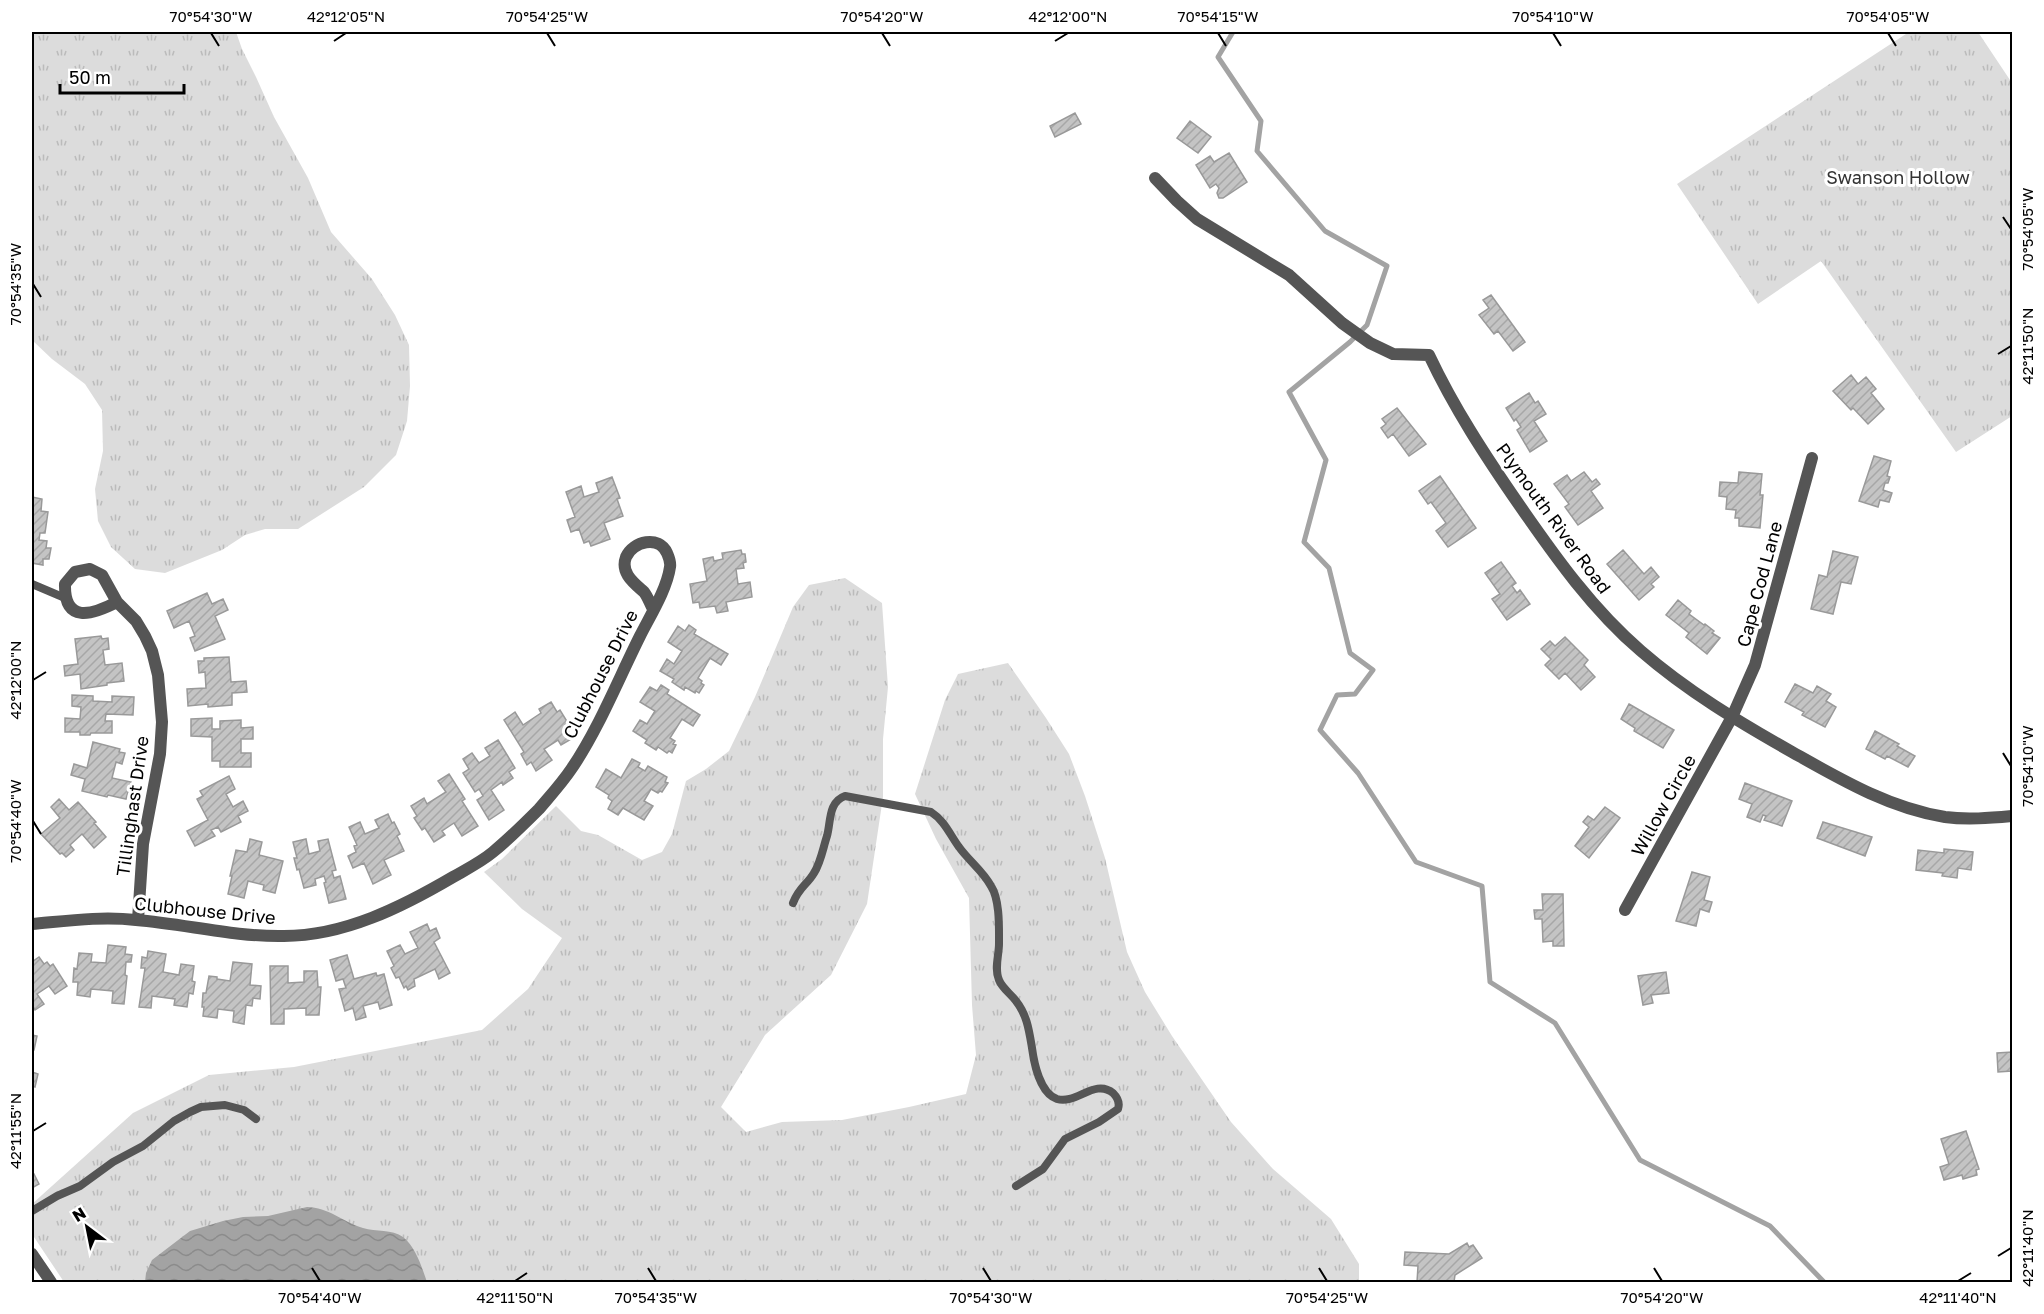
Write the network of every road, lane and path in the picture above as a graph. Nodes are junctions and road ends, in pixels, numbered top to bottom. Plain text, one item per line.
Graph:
1 (1155, 178) dead end
2 (1812, 458) dead end
3 (32, 584) edge
4 (64, 598) junction
5 (117, 602) junction
6 (653, 609) junction
7 (1732, 717) junction
8 (2013, 816) edge
9 (793, 903) dead end
10 (1625, 910) dead end
11 (138, 920) junction
12 (32, 924) edge
13 (256, 1119) dead end
14 (1016, 1186) dead end
15 (32, 1211) edge
16 (32, 1254) edge
17 (51, 1282) edge

1 - 7 street, Plymouth River Road
2 - 7 street, Cape Cod Lane
3 - 4 lane
4 - 5 street
4 - 5 street, Tillinghast Drive
5 - 11 street, Tillinghast Drive
6 - 6 street, Clubhouse Drive
6 - 11 street, Clubhouse Drive
7 - 8 street, Plymouth River Road
7 - 10 street, Willow Circle
9 - 14 lane
11 - 12 street, Clubhouse Drive
13 - 15 lane
16 - 17 street

